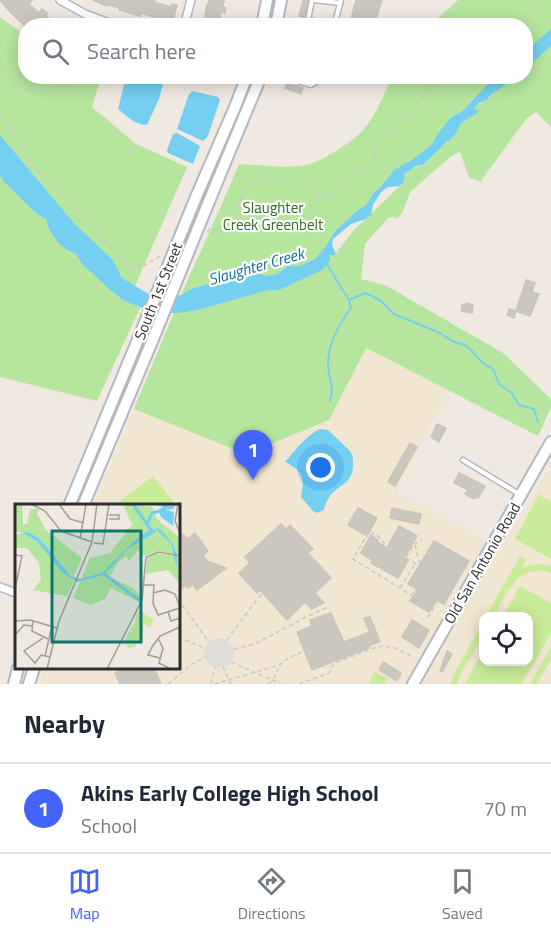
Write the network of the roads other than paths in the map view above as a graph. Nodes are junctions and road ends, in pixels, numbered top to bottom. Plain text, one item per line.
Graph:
1 (60, 0) edge
2 (191, 0) edge
3 (267, 0) edge
4 (281, 0) edge
5 (313, 0) edge
6 (340, 2) edge
7 (96, 18) edge
8 (186, 18) edge
9 (264, 18) edge
10 (278, 18) edge
11 (308, 18) edge
12 (335, 18) edge
13 (244, 84) edge
14 (258, 84) edge
15 (551, 442) edge
16 (463, 460) dead end
17 (521, 495) junction
18 (70, 504) edge
19 (84, 504) edge
20 (0, 587) edge
21 (15, 593) edge
22 (18, 669) edge
23 (34, 669) edge
24 (14, 684) edge
25 (30, 684) edge
26 (413, 684) edge

1 - 7 street
2 - 8 street
3 - 9 main road
4 - 10 main road
5 - 6 lane
5 - 11 lane
6 - 12 lane
13 - 18 main road, South 1st Street, bridge
14 - 19 main road, South 1st Street, bridge
15 - 17 main road, Old San Antonio Road
16 - 17 lane
17 - 26 main road, Old San Antonio Road
20 - 21 street
22 - 24 main road
23 - 25 main road

